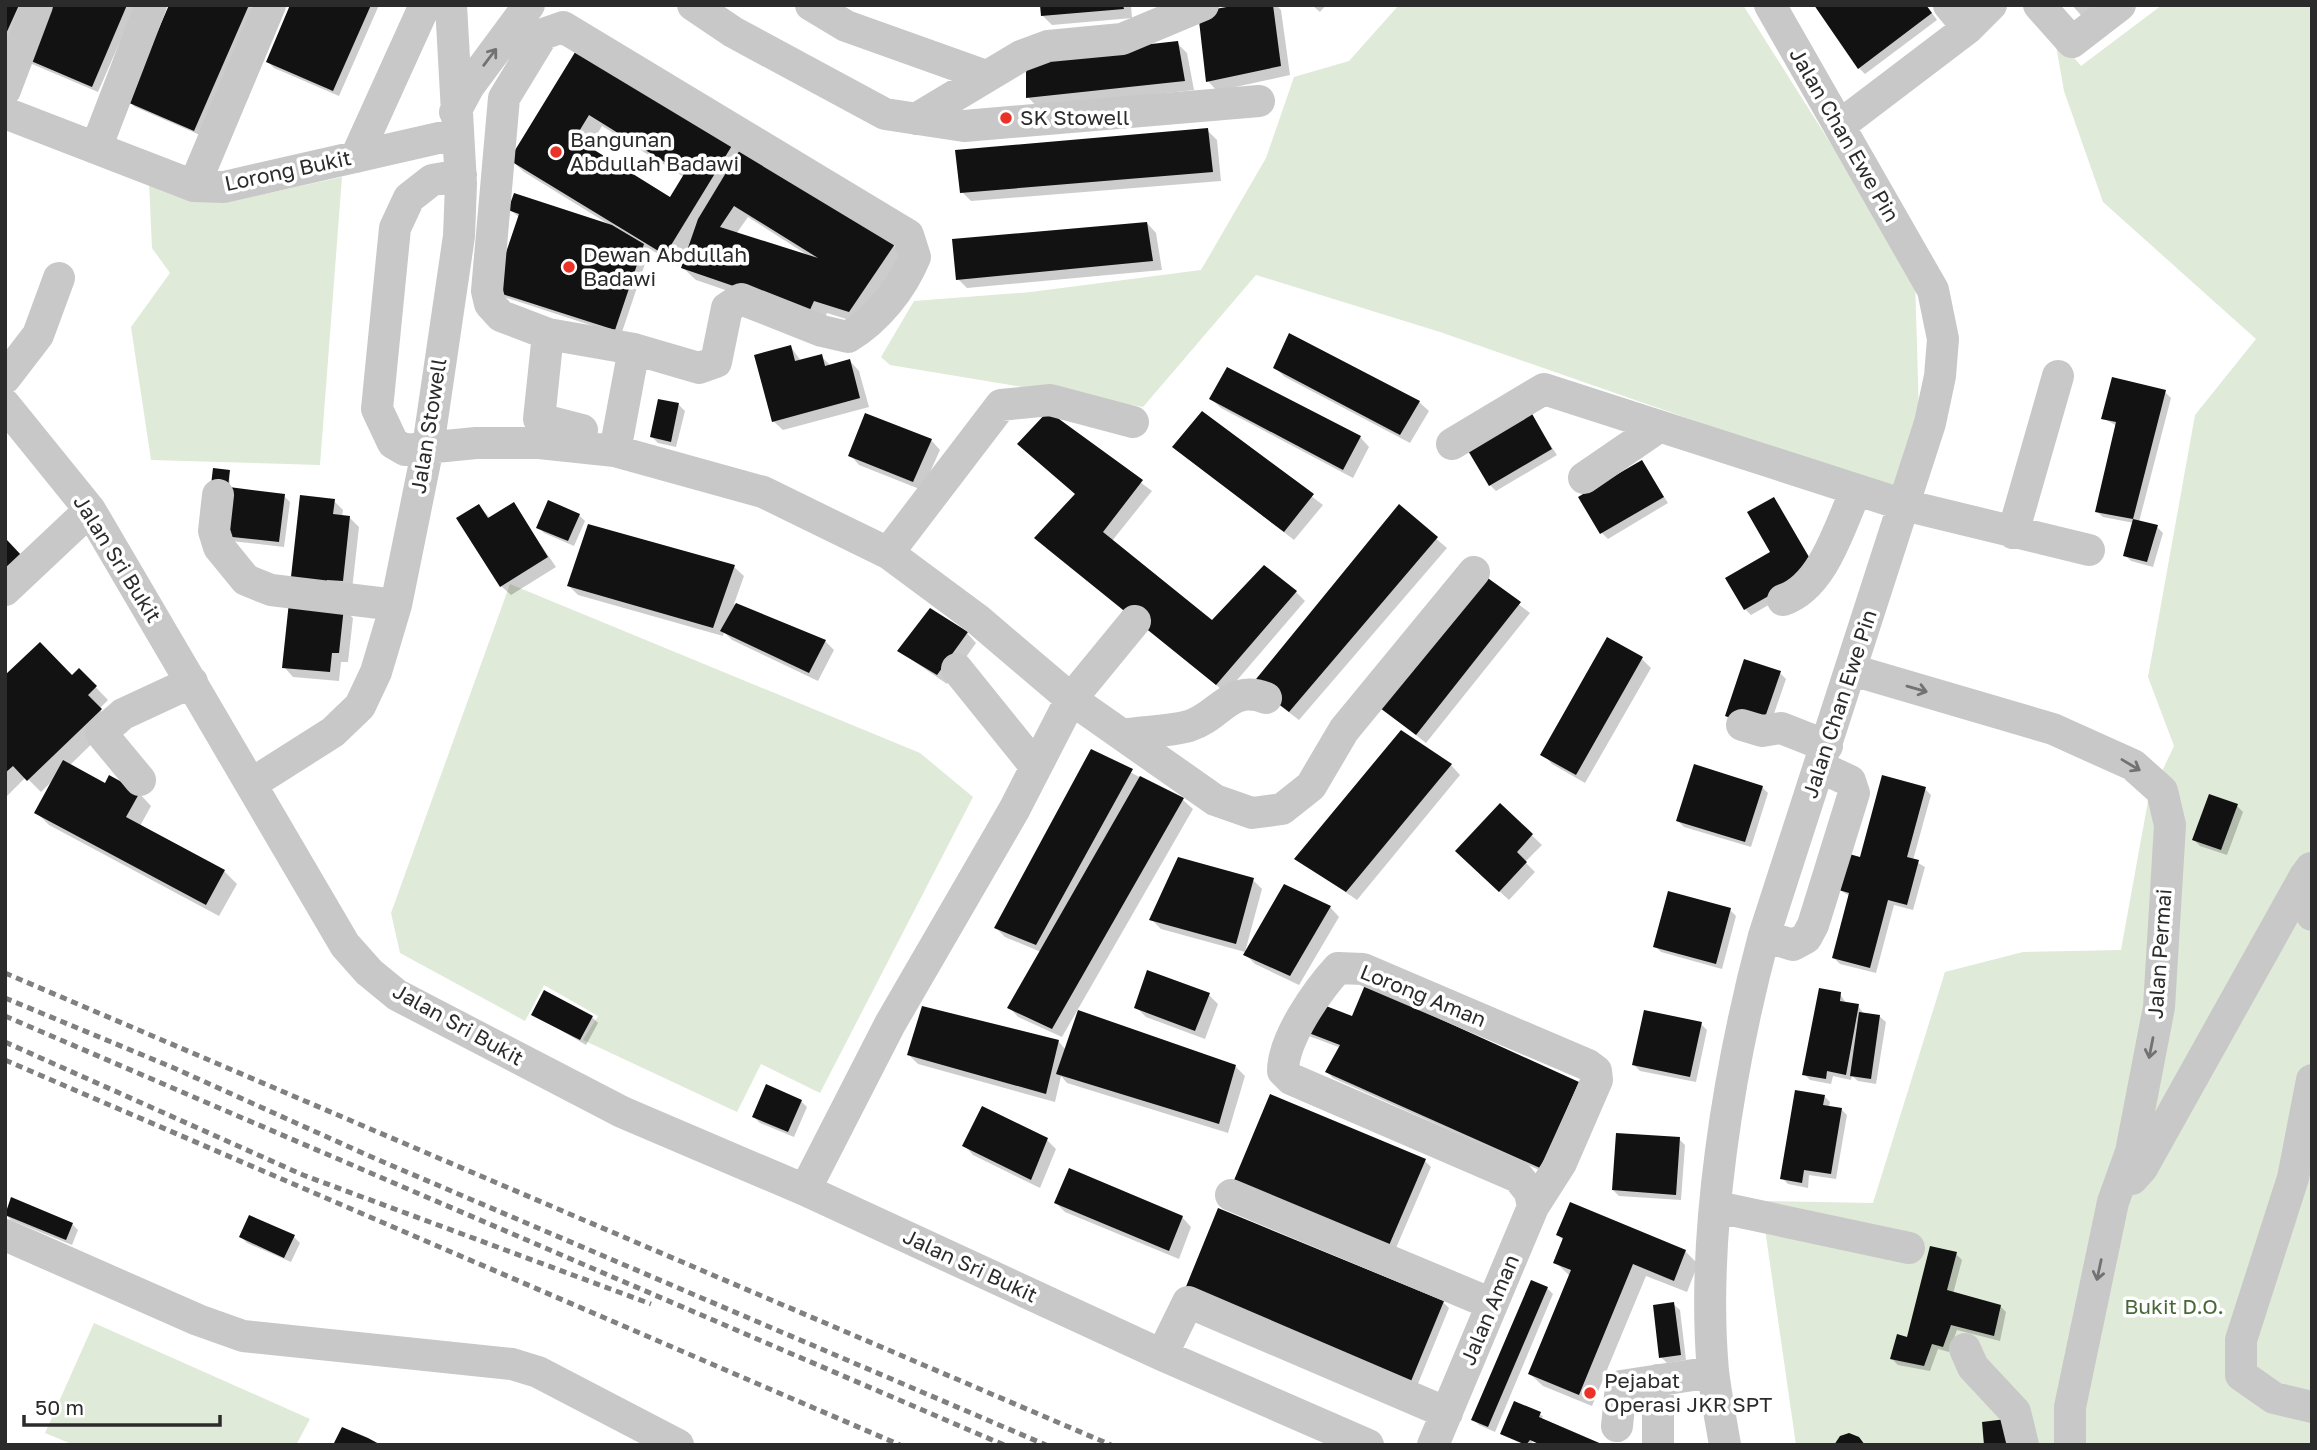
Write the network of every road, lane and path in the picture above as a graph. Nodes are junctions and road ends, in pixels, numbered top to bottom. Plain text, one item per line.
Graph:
1 (37, 5) edge
2 (152, 5) edge
3 (270, 5) edge
4 (425, 5) edge
5 (451, 5) edge
6 (529, 5) edge
7 (693, 5) edge
8 (811, 5) edge
9 (1203, 5) edge
10 (1770, 5) edge
11 (1992, 5) edge
12 (2039, 5) edge
13 (2120, 5) edge
14 (1959, 16) edge
15 (986, 76) junction
16 (5, 90) edge
17 (1259, 101) dead end
18 (5, 113) edge
19 (916, 119) junction
20 (456, 123) junction
21 (1839, 126) junction
22 (96, 148) junction
23 (356, 157) junction
24 (461, 175) junction
25 (194, 186) junction
26 (59, 278) dead end
27 (548, 334) junction
28 (634, 349) junction
29 (2058, 376) dead end
30 (5, 378) edge
31 (5, 405) edge
32 (1133, 422) dead end
33 (1657, 428) junction
34 (617, 444) junction
35 (1452, 444) dead end
36 (428, 447) junction
37 (1584, 478) dead end
38 (1856, 490) junction
39 (218, 495) dead end
40 (1905, 505) junction
41 (90, 510) junction
42 (2013, 533) junction
43 (2089, 550) dead end
44 (888, 553) junction
45 (1474, 572) dead end
46 (5, 590) edge
47 (1783, 600) dead end
48 (396, 605) junction
49 (1135, 621) dead end
50 (957, 668) dead end
51 (1852, 670) junction
52 (192, 682) junction
53 (1266, 698) dead end
54 (1070, 699) junction
55 (1742, 725) dead end
56 (1123, 735) junction
57 (1823, 756) junction
58 (1036, 767) junction
59 (140, 780) dead end
60 (251, 784) junction
61 (2308, 872) edge
62 (2312, 915) edge
63 (1764, 936) junction
64 (2312, 1080) edge
65 (805, 1190) junction
66 (1231, 1195) dead end
67 (2113, 1202) junction
68 (1532, 1207) junction
69 (1717, 1207) junction
70 (5, 1235) edge
71 (1909, 1248) dead end
72 (1492, 1304) junction
73 (1965, 1349) dead end
74 (1163, 1355) junction
75 (1713, 1372) junction
76 (1658, 1380) junction
77 (2312, 1407) edge
78 (1447, 1413) junction
79 (1617, 1426) dead end
80 (678, 1445) edge
81 (1368, 1445) edge
82 (1433, 1445) edge
83 (1658, 1445) edge
84 (1725, 1445) edge
85 (2023, 1445) edge
86 (2070, 1445) edge

1 - 16 street
2 - 22 street
3 - 25 street
4 - 23 street
5 - 20 street, Jalan Stowell
20 -> 6 street
7 - 19 street
8 - 15 street
9 - 15 street
10 - 21 street, Jalan Chan Ewe Pin
11 - 14 street
12 - 13 street
14 - 21 street
15 - 19 street
17 - 19 street
18 - 22 street, Lorong Bukit
20 - 23 street, Lorong Bukit
20 - 24 street, Jalan Stowell
21 - 40 street, Jalan Chan Ewe Pin
22 - 25 street, Lorong Bukit
23 - 25 street, Lorong Bukit
24 - 36 street, Jalan Stowell
24 - 36 street
26 - 30 street
27 - 28 street
27 - 28 street
27 - 34 street
28 - 34 street
29 - 42 street
31 - 41 street, Jalan Sri Bukit
32 - 44 street
33 - 35 street
33 - 37 street
33 - 38 street
34 - 36 street
34 - 44 street
36 - 48 street, Jalan Stowell
38 - 40 street
38 - 47 street
39 - 48 street
40 - 42 street
40 - 51 street, Jalan Chan Ewe Pin
41 - 46 street
41 - 52 street, Jalan Sri Bukit
42 - 43 street
44 - 54 street
45 - 56 street
48 - 60 street, Jalan Stowell
49 - 54 street
50 - 58 street
51 - 57 street, Jalan Chan Ewe Pin
51 -> 67 street, Jalan Permai
52 - 59 street
52 - 60 street, Jalan Sri Bukit
53 - 56 street
54 - 56 street
54 - 58 street
55 - 57 street
57 - 63 street, Jalan Chan Ewe Pin
57 - 63 street
58 - 65 street
60 - 65 street, Jalan Sri Bukit
61 - 62 street
61 - 67 street
63 - 69 street, Jalan Chan Ewe Pin
64 - 77 street
65 - 74 street, Jalan Sri Bukit
66 - 72 street
67 -> 86 street, Jalan Permai
68 - 68 street, Lorong Aman
68 - 72 street, Jalan Aman
69 - 71 street
69 - 75 street, Jalan Chan Ewe Pin
70 - 80 street
72 - 78 street, Jalan Aman
73 - 85 street
74 - 78 street
74 - 81 street, Jalan Sri Bukit
75 - 76 street
75 - 84 street, Jalan Chan Ewe Pin
76 - 79 street
76 - 83 street
78 - 82 street, Jalan Aman

